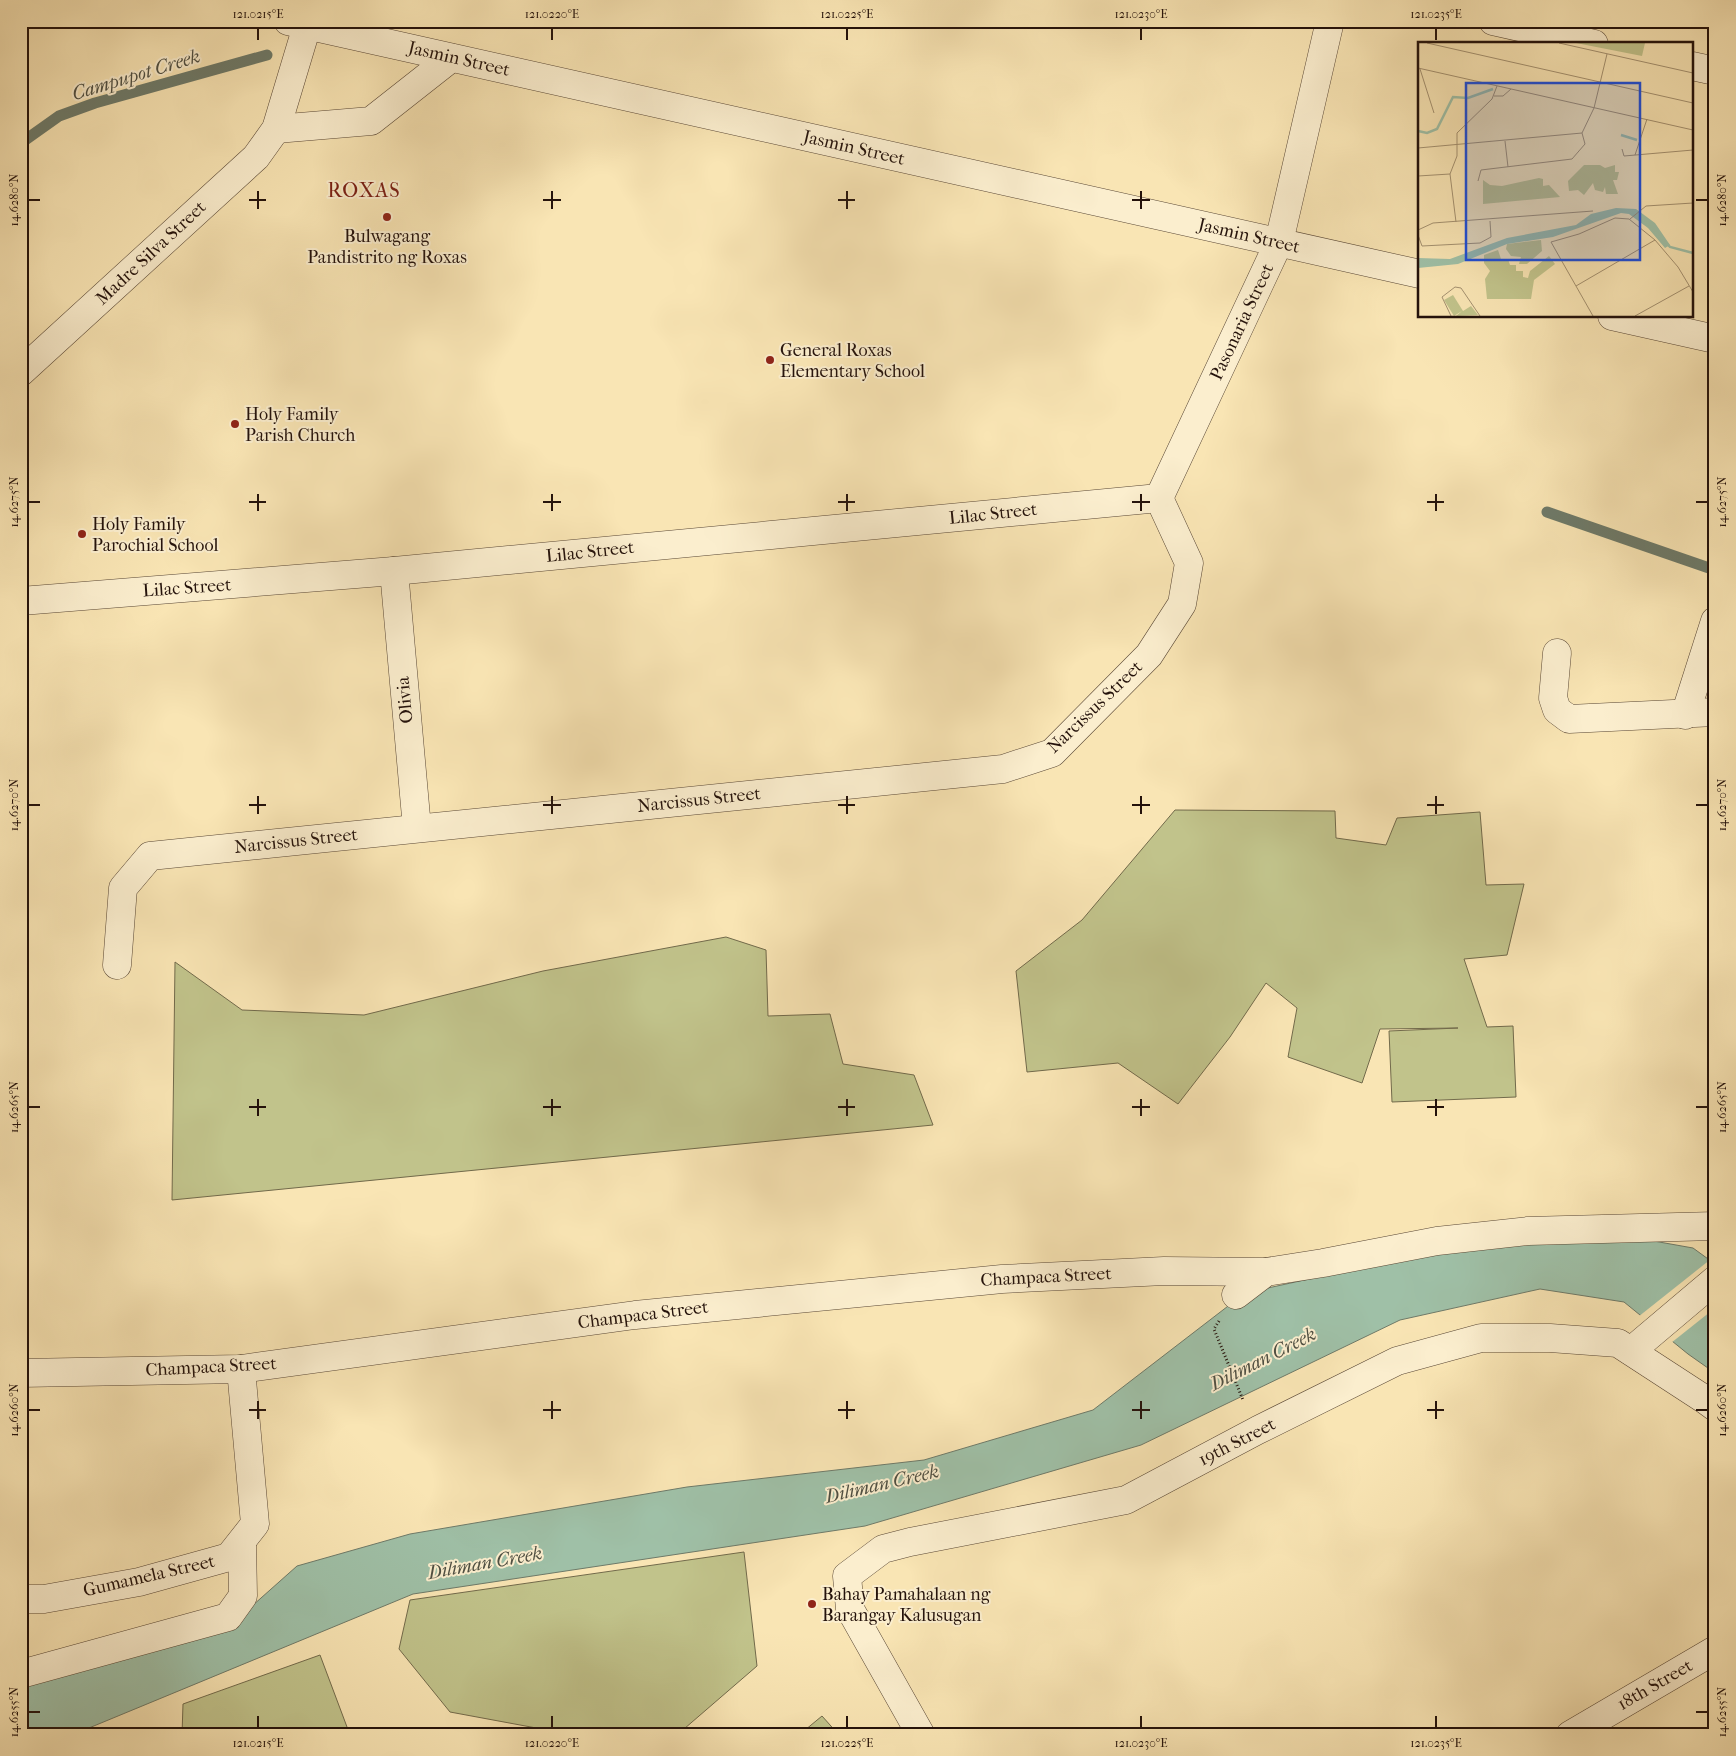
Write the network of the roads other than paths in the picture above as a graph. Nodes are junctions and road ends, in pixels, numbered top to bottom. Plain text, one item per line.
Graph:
1 (1330, 21) edge
2 (1493, 21) edge
3 (298, 24) edge
4 (1585, 42) edge
5 (451, 58) junction
6 (1694, 66) edge
7 (1715, 70) edge
8 (276, 129) junction
9 (1279, 242) junction
10 (1418, 274) edge
11 (1621, 318) edge
12 (1715, 339) edge
13 (21, 372) edge
14 (1159, 498) junction
15 (394, 571) junction
16 (21, 601) edge
17 (1715, 621) edge
18 (1557, 653) dead end
19 (1715, 712) edge
20 (1685, 715) junction
21 (417, 828) junction
22 (117, 965) dead end
23 (1715, 1226) edge
24 (1266, 1272) junction
25 (1715, 1280) edge
26 (1236, 1296) dead end
27 (1637, 1345) junction
28 (241, 1369) junction
29 (21, 1373) edge
30 (1715, 1408) edge
31 (242, 1542) junction
32 (21, 1599) edge
33 (1715, 1650) edge
34 (21, 1674) edge
35 (922, 1735) edge
36 (1570, 1735) edge

1 - 9 street, Pasonaria Street
2 - 4 street
3 - 5 street, Jasmin Street
3 - 8 street, Madre Silva Street
5 - 8 street
5 - 9 street, Jasmin Street
6 - 7 street
8 - 13 street, Madre Silva Street
9 - 10 street, Jasmin Street
9 - 14 street, Pasonaria Street
11 - 12 street
14 - 15 street, Lilac Street
14 - 21 street, Narcissus Street
15 - 16 street, Lilac Street
15 - 21 street, Olivia
17 - 20 street
18 - 20 street
19 - 20 street
21 - 22 street, Narcissus Street
23 - 24 street, Champaca Street
24 - 26 street
24 - 28 street, Champaca Street
25 - 27 street
27 - 30 street, 19th Street
27 - 35 street, 19th Street
28 - 29 street, Champaca Street
28 - 31 street, Gumamela Street
31 - 32 street, Gumamela Street
31 - 34 street
33 - 36 street, 18th Street

